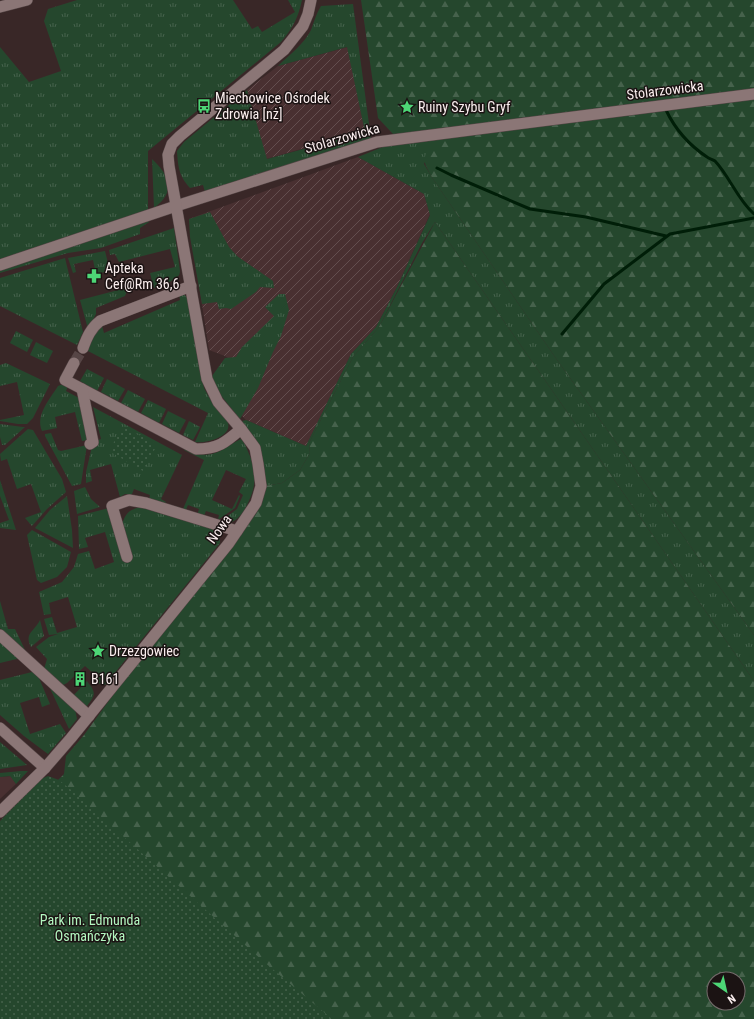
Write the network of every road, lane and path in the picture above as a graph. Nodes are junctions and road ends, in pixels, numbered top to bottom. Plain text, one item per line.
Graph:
1 (311, 0) edge
2 (21, 1) edge
3 (0, 7) edge
4 (754, 94) edge
5 (176, 206) junction
6 (0, 265) edge
7 (191, 286) junction
8 (83, 348) tunnel mouth
9 (74, 364) tunnel mouth
10 (82, 389) junction
11 (241, 429) junction
12 (90, 444) dead end
13 (237, 531) junction
14 (127, 557) dead end
15 (0, 635) edge
16 (89, 716) junction
17 (0, 728) edge
18 (45, 768) junction
19 (0, 812) edge

1 - 5 street, Nowa
2 - 3 street
4 - 5 street, Stolarzowicka
5 - 6 street, Stolarzowicka
5 - 7 street, Nowa
7 - 8 street
7 - 11 street, Nowa
9 - 10 street
10 - 11 street
10 - 12 street
11 - 13 street, Nowa
13 - 14 street
13 - 16 street, Nowa
15 - 16 street
16 - 18 street, Nowa
17 - 18 street
18 - 19 street, Nowa

